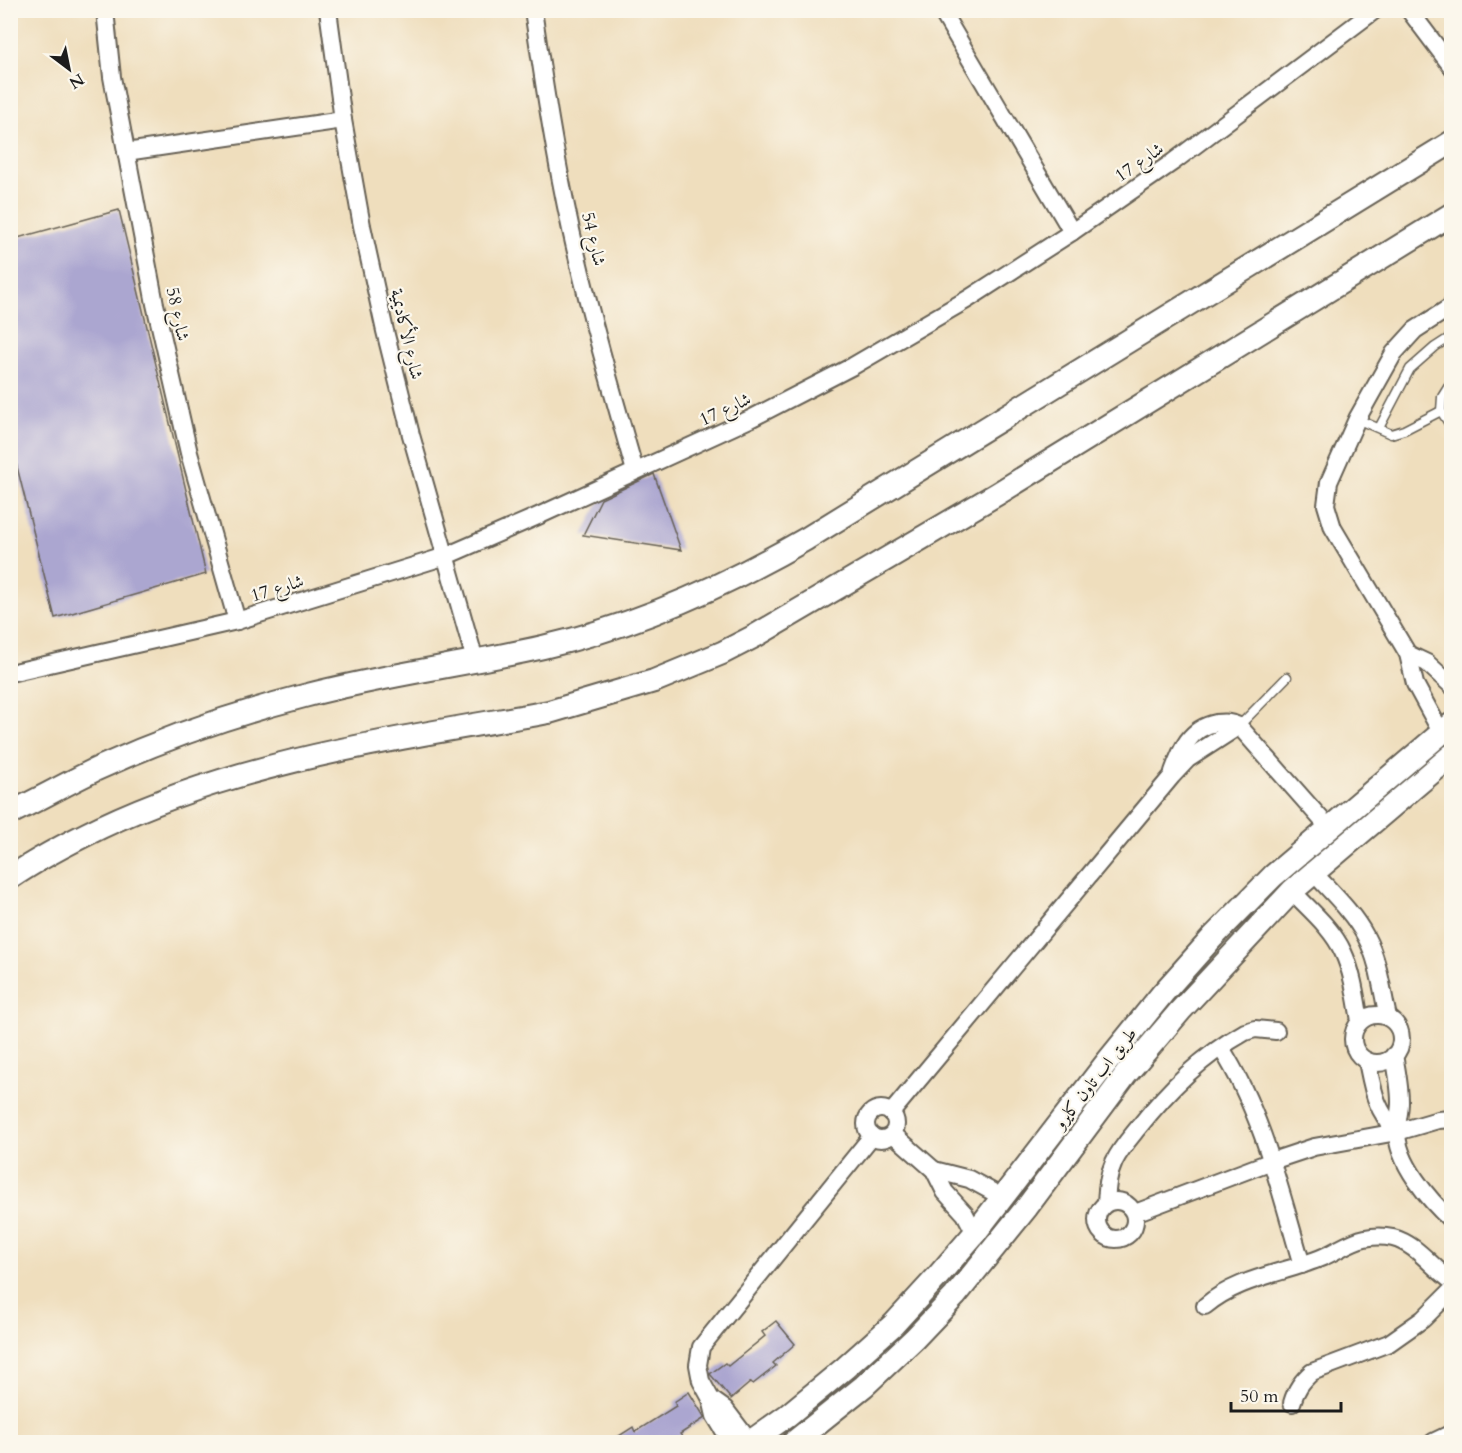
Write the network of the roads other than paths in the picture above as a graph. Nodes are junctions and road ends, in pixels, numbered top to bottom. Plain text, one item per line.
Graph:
1 (105, 10) edge
2 (328, 10) edge
3 (533, 10) edge
4 (941, 10) edge
5 (1375, 10) edge
6 (1409, 10) edge
7 (1452, 67) edge
8 (343, 120) junction
9 (1452, 142) edge
10 (126, 152) junction
11 (1452, 214) edge
12 (1072, 232) junction
13 (1452, 306) edge
14 (1452, 336) edge
15 (1452, 381) edge
16 (1441, 411) junction
17 (1357, 419) junction
18 (1379, 428) junction
19 (1452, 428) edge
20 (635, 471) junction
21 (446, 556) junction
22 (237, 621) junction
23 (1408, 654) junction
24 (475, 660) junction
25 (10, 673) edge
26 (1287, 677) dead end
27 (1452, 686) edge
28 (1239, 726) junction
29 (1446, 728) edge
30 (1452, 755) edge
31 (10, 813) edge
32 (1329, 828) junction
33 (1313, 872) junction
34 (10, 878) edge
35 (1292, 891) junction
36 (1388, 1017) junction
37 (1360, 1021) junction
38 (1276, 1031) dead end
39 (1221, 1048) junction
40 (1394, 1056) junction
41 (1367, 1061) junction
42 (891, 1113) junction
43 (1452, 1119) edge
44 (1397, 1132) junction
45 (893, 1134) junction
46 (872, 1136) junction
47 (1272, 1161) junction
48 (934, 1170) junction
49 (1002, 1197) junction
50 (1106, 1203) junction
51 (1135, 1213) junction
52 (1452, 1221) edge
53 (975, 1233) junction
54 (1302, 1264) junction
55 (1452, 1281) edge
56 (1452, 1290) edge
57 (955, 1296) junction
58 (1205, 1306) dead end
59 (711, 1399) junction
60 (1292, 1403) dead end
61 (1452, 1433) edge
62 (750, 1442) edge
63 (731, 1443) edge
64 (794, 1443) edge
65 (1433, 1443) edge

1 - 10 street, شارع 58
2 - 8 street, شارع الأكاديمية
3 - 20 street, شارع 54
4 - 12 street
5 - 12 street, شارع 17
6 - 7 street
8 - 10 street
8 - 21 street, شارع الأكاديمية
9 - 24 main road
10 - 22 street, شارع 58
11 - 34 main road
12 - 20 street, شارع 17
13 - 17 street
14 - 18 lane
15 - 16 lane
16 - 18 lane
16 - 19 lane
17 - 18 lane
17 - 23 street
20 - 21 street, شارع 17
21 - 22 street, شارع 17
21 - 24 street, شارع الأكاديمية
22 - 25 street, شارع 17
23 - 27 street
23 - 29 street
24 - 31 main road
26 - 28 lane
28 - 32 street
28 - 42 street
29 - 32 main road, طريق اب تاون كايرو
30 - 33 main road, طريق اب تاون كايرو
32 - 35 main road
32 - 49 main road, طريق اب تاون كايرو
33 - 35 main road, طريق اب تاون كايرو
33 - 36 street
35 - 37 street
35 - 57 main road, طريق اب تاون كايرو
36 - 37 street
36 - 40 street
37 - 41 street
38 - 39 street
39 - 47 street
39 - 50 street
40 - 41 street
40 - 44 street
41 - 44 street
42 - 45 street
42 - 46 street
43 - 44 street
44 - 47 street
44 - 52 street
45 - 46 street
45 - 48 street
46 - 59 street
47 - 51 street
47 - 54 street
48 - 49 street
48 - 53 street
49 - 53 main road, طريق اب تاون كايرو
49 - 57 main road
50 - 51 street
50 - 51 street
53 - 62 main road, طريق اب تاون كايرو
54 - 55 street
54 - 58 street
56 - 60 street
57 - 64 main road, طريق اب تاون كايرو
59 - 62 street
59 - 63 street
61 - 65 street

